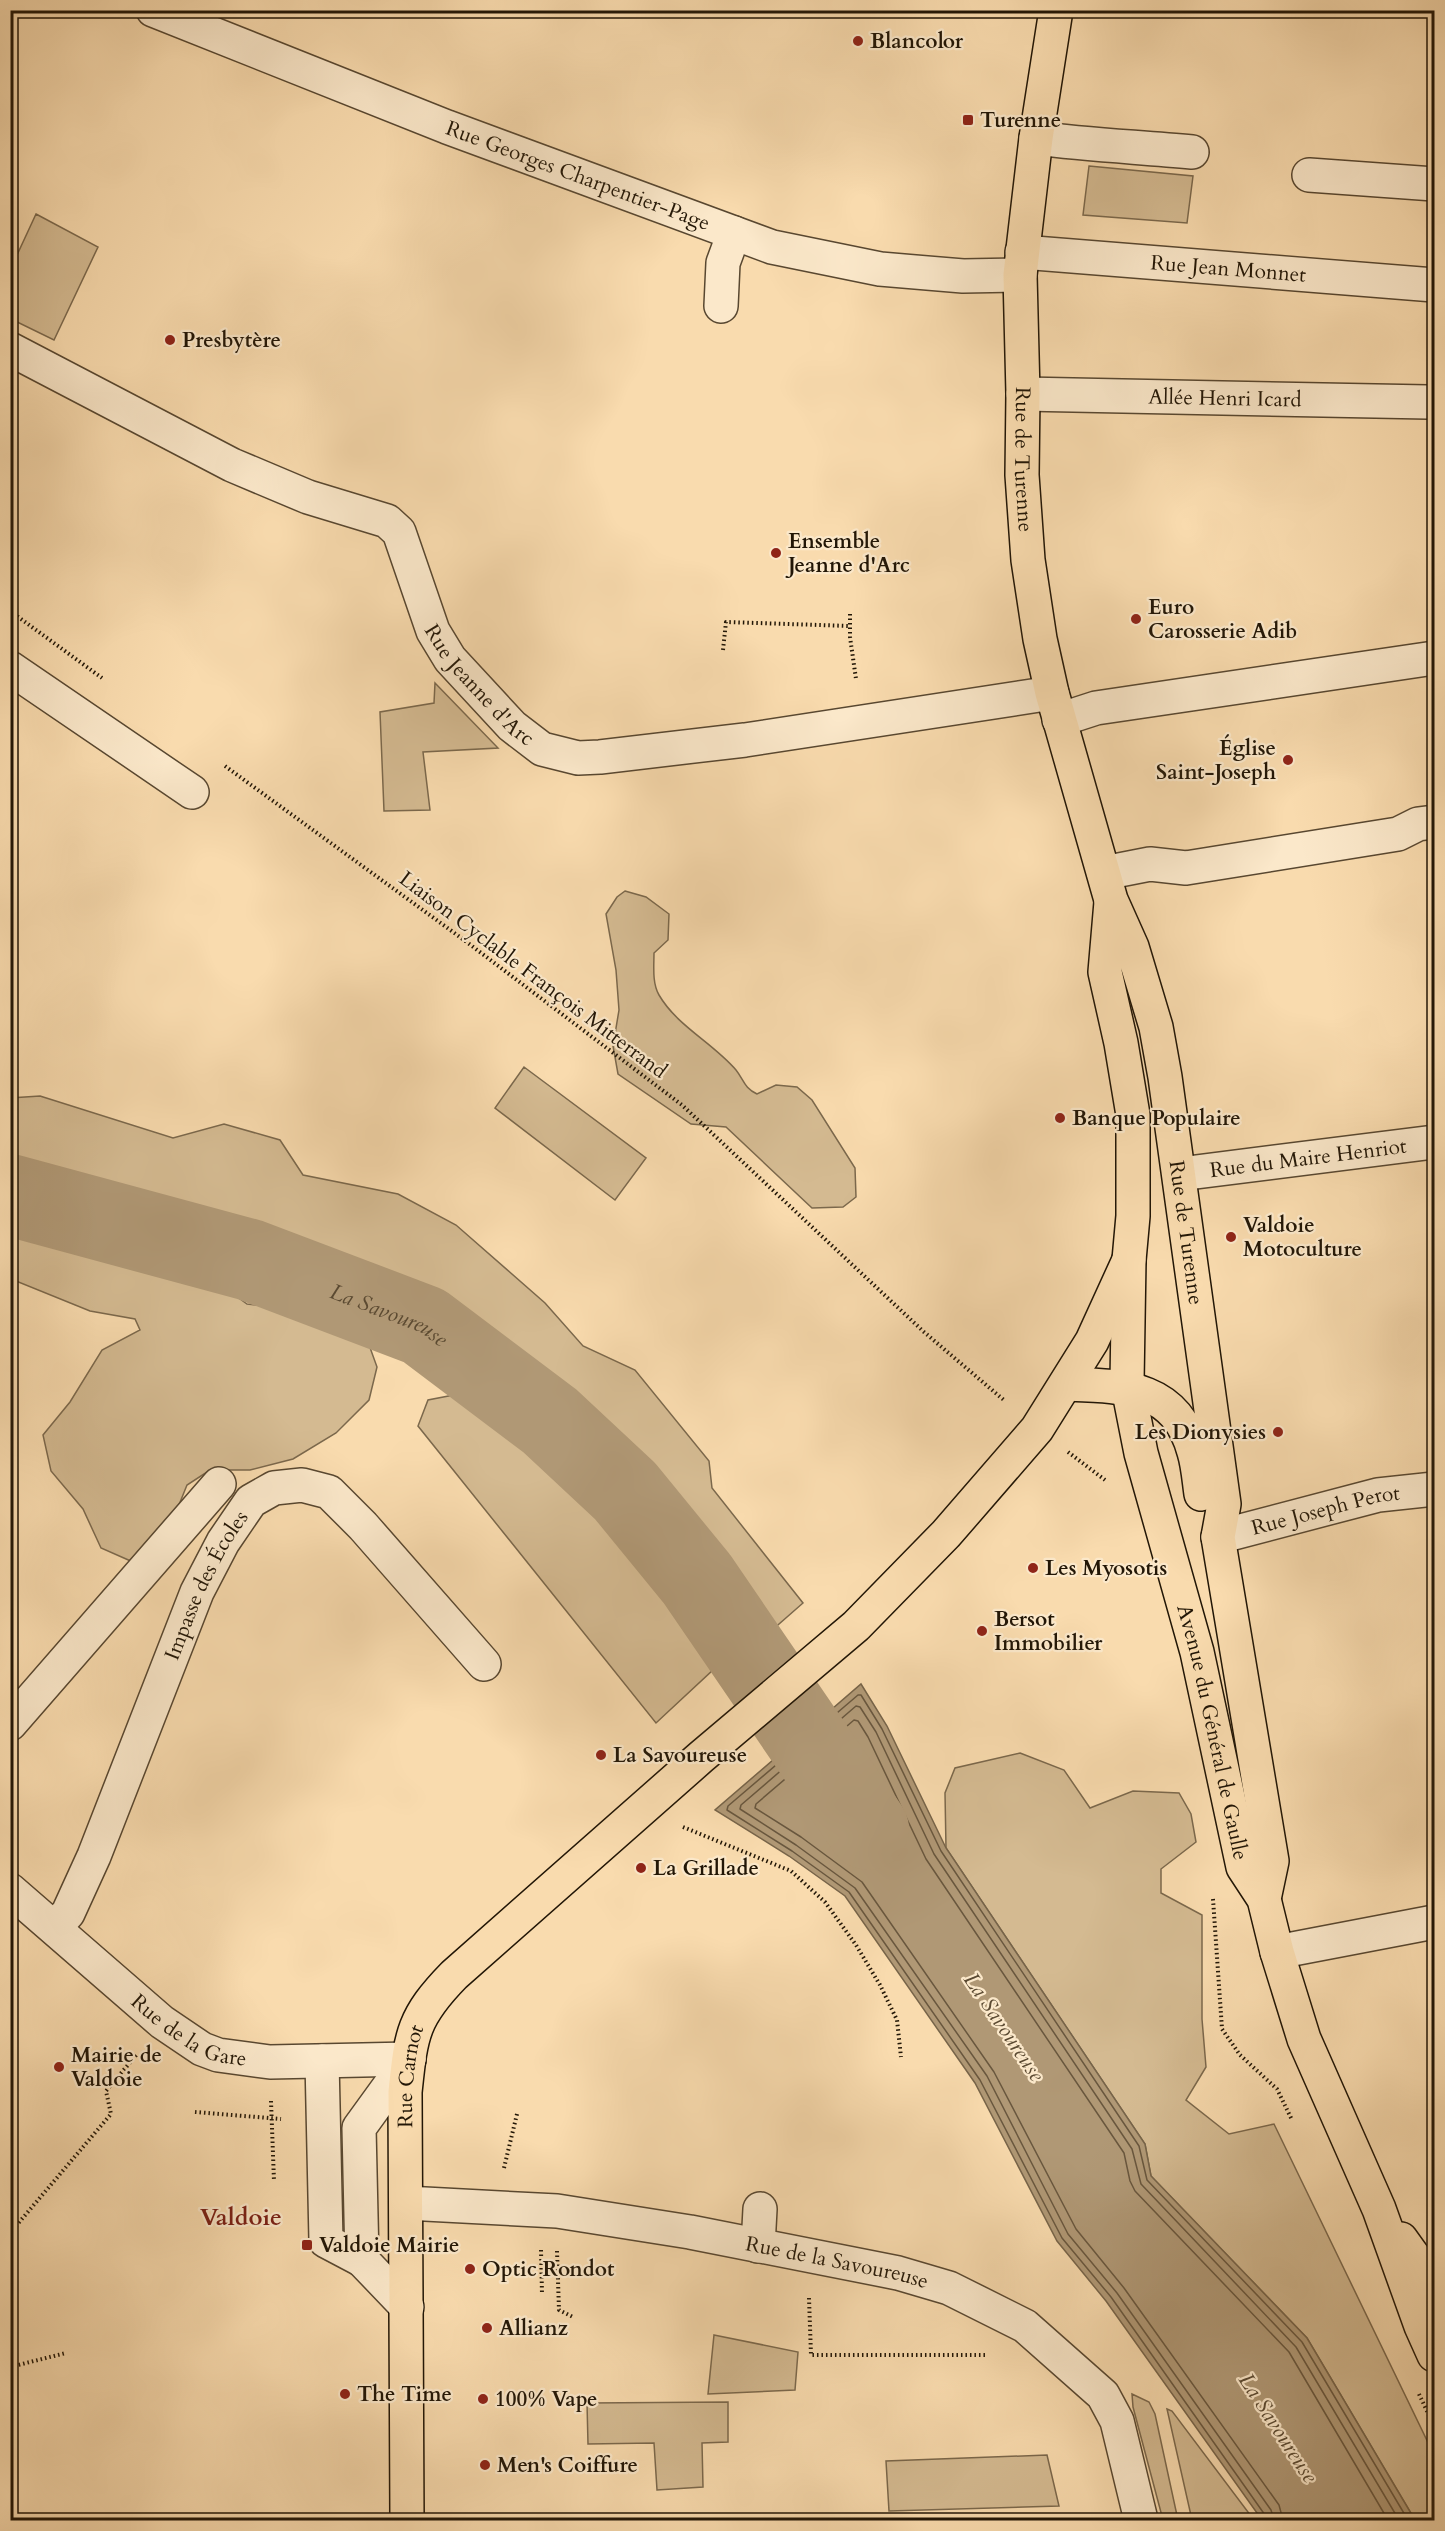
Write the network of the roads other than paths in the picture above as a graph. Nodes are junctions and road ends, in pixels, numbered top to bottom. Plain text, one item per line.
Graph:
1 (153, 10) edge
2 (1056, 10) edge
3 (1036, 138) junction
4 (1192, 152) dead end
5 (1309, 175) dead end
6 (1434, 184) edge
7 (734, 233) junction
8 (1021, 263) junction
9 (1434, 285) edge
10 (722, 306) dead end
11 (10, 349) edge
12 (1023, 394) junction
13 (1428, 402) dead end
14 (1434, 658) edge
15 (10, 668) edge
16 (1055, 706) junction
17 (192, 792) dead end
18 (1434, 822) edge
19 (1108, 886) junction
20 (1434, 1142) edge
21 (1180, 1174) junction
22 (1129, 1260) junction
23 (1066, 1384) junction
24 (1128, 1389) junction
25 (219, 1484) dead end
26 (1434, 1489) edge
27 (1218, 1537) junction
28 (484, 1664) dead end
29 (10, 1724) edge
30 (10, 1890) edge
31 (1264, 1899) junction
32 (1434, 1922) edge
33 (55, 1928) junction
34 (1277, 1952) junction
35 (409, 2059) junction
36 (322, 2061) junction
37 (405, 2203) junction
38 (760, 2209) dead end
39 (1379, 2209) junction
40 (758, 2246) junction
41 (362, 2260) junction
42 (1434, 2285) edge
43 (407, 2307) junction
44 (1434, 2355) edge
45 (406, 2520) edge
46 (1141, 2520) edge

1 - 7 street, Rue Georges Charpentier-Page
2 - 3 main road, Rue de Turenne
3 - 4 street
3 - 8 main road, Rue de Turenne
5 - 6 street
7 - 8 street, Rue Georges Charpentier-Page
7 - 10 street
8 - 9 street, Rue Jean Monnet
8 - 12 main road, Rue de Turenne
11 - 16 street, Rue Jeanne d'Arc
12 - 13 street, Allée Henri Icard
12 - 16 main road, Rue de Turenne
14 - 16 street, Rue Jeanne d'Arc
15 - 17 street
16 - 19 main road, Rue de Turenne
18 - 19 street
19 - 21 main road, Rue de Turenne
19 - 22 main road, Rue de Turenne
20 - 21 street, Rue du Maire Henriot
21 - 27 main road, Rue de Turenne
22 - 23 main road
22 - 24 main road, Avenue du Général de Gaulle
23 - 24 main road
23 - 35 main road, Rue Carnot
24 - 27 main road
24 - 31 main road, Avenue du Général de Gaulle
25 - 29 street
26 - 27 street, Rue Joseph Perot
27 - 31 main road, Avenue du Général de Gaulle
28 - 33 street, Impasse des Écoles
30 - 33 street, Rue de la Gare
31 - 34 main road, Avenue du Général de Gaulle
32 - 34 street
33 - 36 street, Rue de la Gare
34 - 39 main road, Avenue du Général de Gaulle
35 - 36 street, Rue de la Gare
35 - 37 main road, Rue Carnot
35 - 41 street
36 - 41 street
37 - 40 street, Rue de la Savoureuse
37 - 43 main road, Rue Carnot
38 - 40 street
39 - 42 main road, Avenue du Général de Gaulle
39 - 44 main road, Avenue du Général de Gaulle
40 - 46 street, Rue de la Savoureuse
41 - 43 street
43 - 45 main road, Rue Carnot

